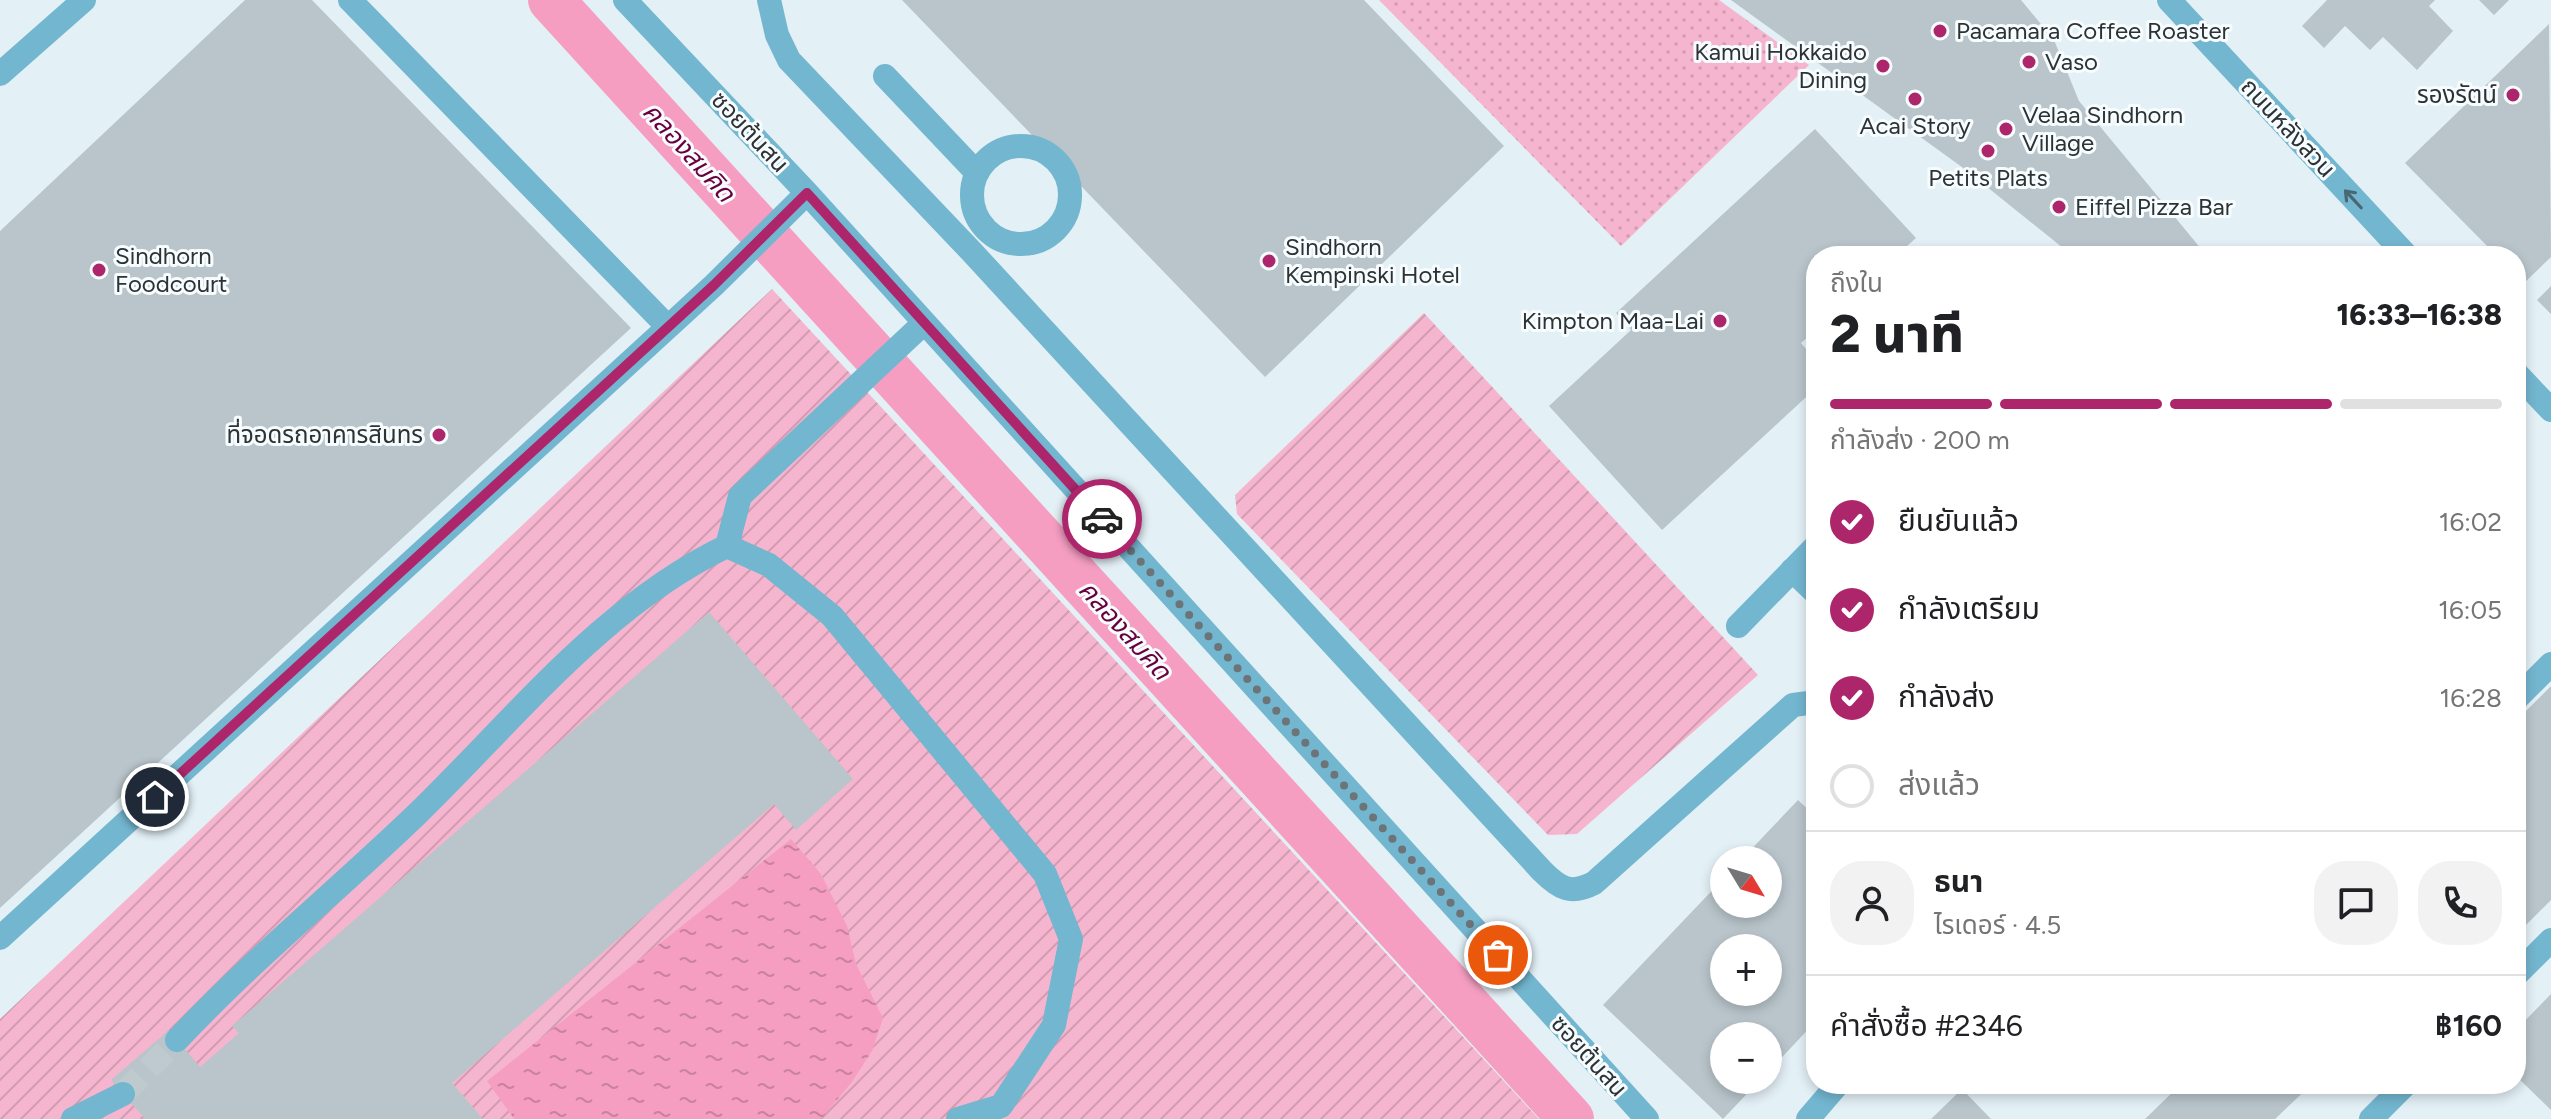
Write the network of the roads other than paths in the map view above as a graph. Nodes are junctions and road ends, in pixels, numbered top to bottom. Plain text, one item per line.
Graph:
1 (84, 0) edge
2 (350, 0) edge
3 (625, 0) edge
4 (769, 0) edge
5 (2169, 0) edge
6 (0, 74) edge
7 (885, 76) dead end
8 (977, 173) junction
9 (807, 193) junction
10 (990, 233) junction
11 (2398, 246) edge
12 (971, 251) junction
13 (923, 324) junction
14 (668, 327) junction
15 (2526, 383) edge
16 (2550, 408) edge
17 (727, 546) junction
18 (1806, 556) edge
19 (1792, 570) junction
20 (1806, 583) edge
21 (1738, 626) dead end
22 (2551, 664) edge
23 (2526, 689) edge
24 (1806, 703) edge
25 (0, 938) edge
26 (2551, 940) edge
27 (2526, 965) edge
28 (177, 1040) tunnel mouth
29 (123, 1094) tunnel mouth
30 (1829, 1094) edge
31 (2396, 1094) edge
32 (73, 1119) edge
33 (958, 1119) edge
34 (1647, 1119) edge
35 (1808, 1119) edge
36 (2371, 1119) edge

1 - 6 street
2 - 14 street
3 - 9 street, ซอยต้นสน
4 - 12 street
11 -> 5 street, ถนนหลังสวน
7 - 8 street
8 - 10 street
8 - 10 street
9 - 13 street, ซอยต้นสน
9 - 14 street
10 - 12 street
12 - 24 street
13 - 17 street
13 - 34 street, ซอยต้นสน
14 - 25 street
15 - 16 street
17 - 28 street
17 - 33 street
18 - 19 street
19 - 20 street
19 - 21 street
22 - 23 street
26 - 27 street
29 - 32 street
30 - 35 street
31 - 36 street

